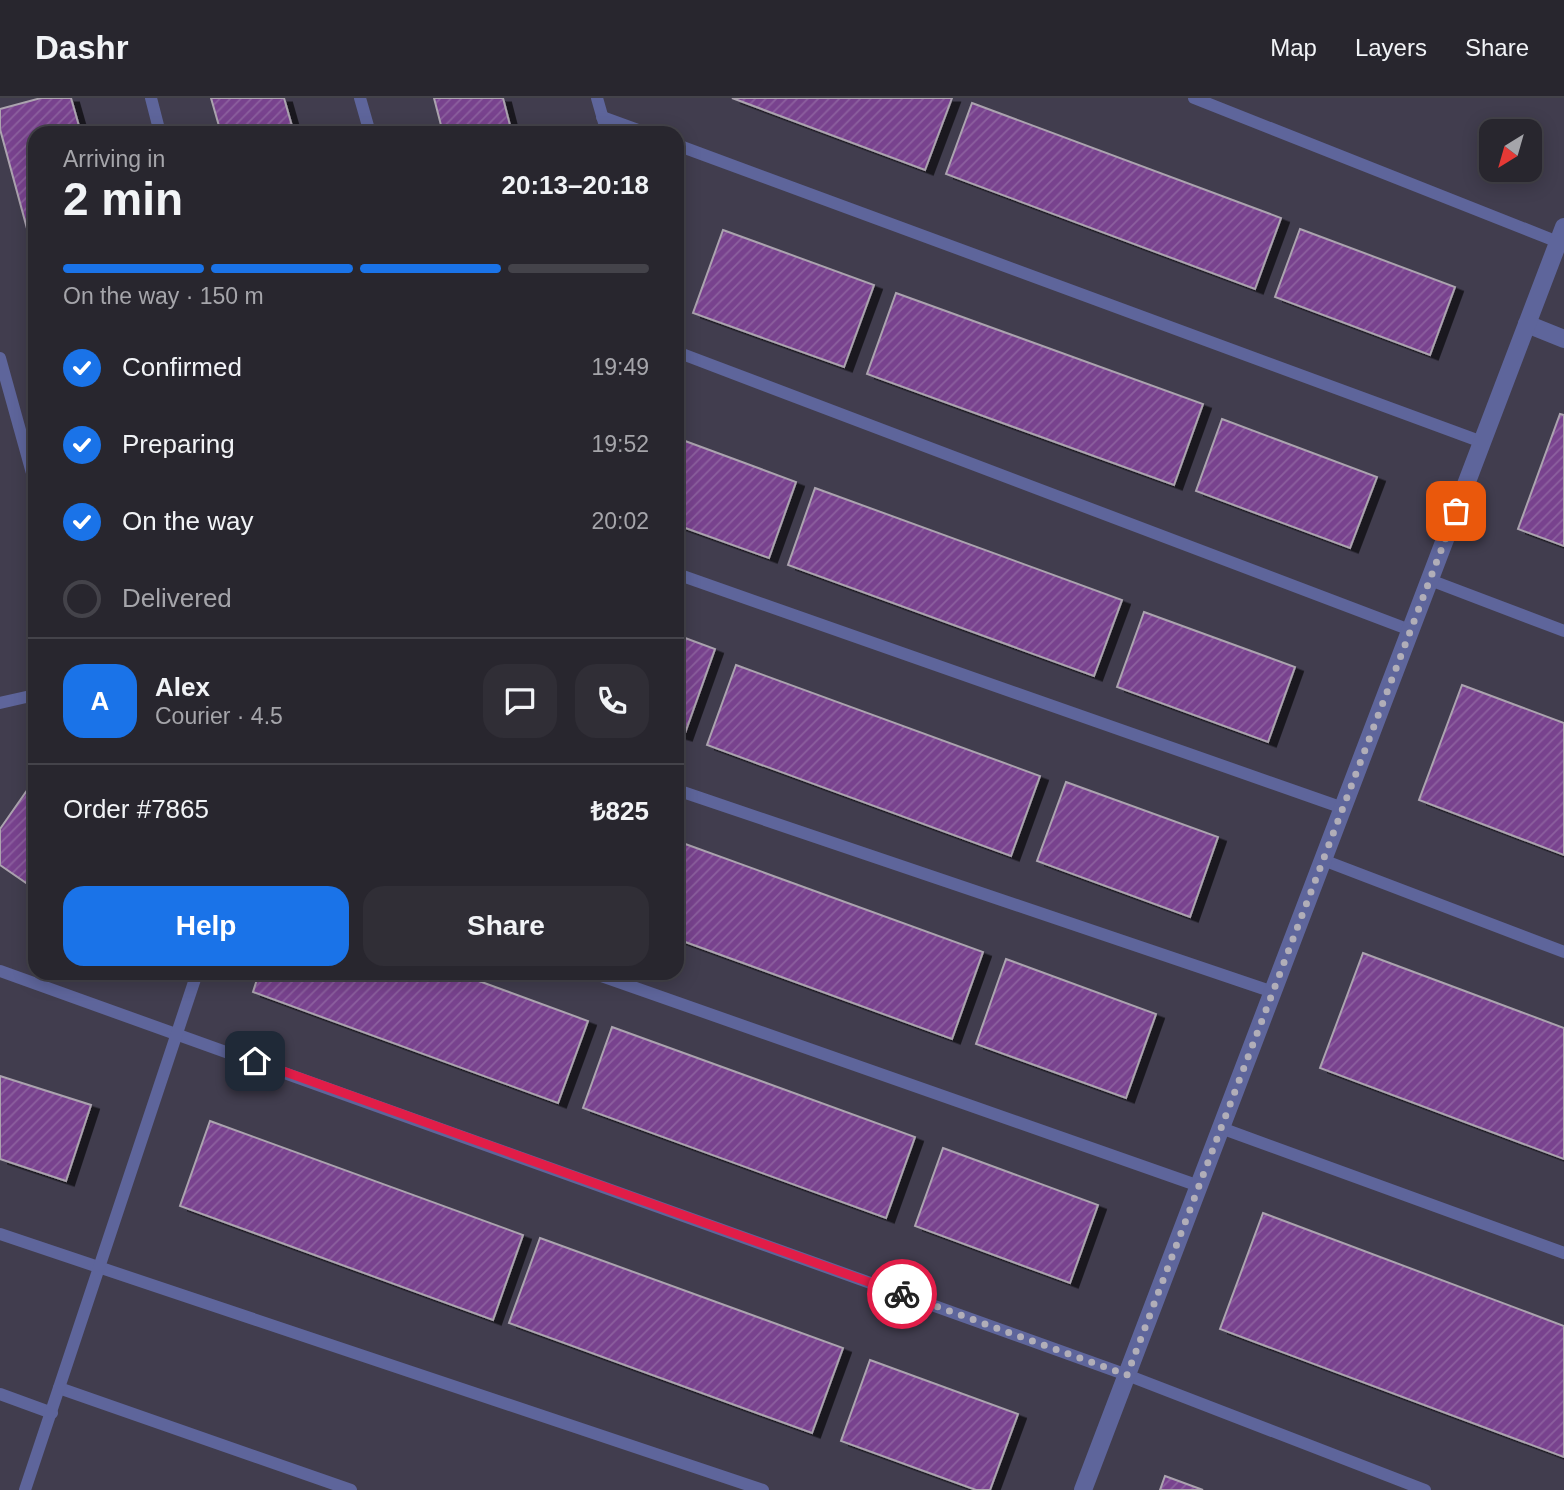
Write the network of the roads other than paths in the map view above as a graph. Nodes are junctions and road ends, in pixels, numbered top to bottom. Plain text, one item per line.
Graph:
1 (151, 98) edge
2 (360, 98) edge
3 (597, 98) edge
4 (1194, 98) edge
5 (602, 117) junction
6 (158, 126) edge
7 (368, 126) edge
8 (605, 126) edge
9 (627, 126) edge
10 (684, 148) edge
11 (1561, 234) edge
12 (1527, 324) junction
13 (1564, 339) edge
14 (684, 355) edge
15 (0, 358) edge
16 (1482, 442) junction
17 (28, 459) edge
18 (684, 576) edge
19 (1430, 580) junction
20 (1410, 630) junction
21 (1564, 632) edge
22 (28, 697) edge
23 (0, 703) edge
24 (684, 792) edge
25 (1343, 808) junction
26 (1323, 860) junction
27 (1564, 952) edge
28 (0, 971) edge
29 (195, 980) edge
30 (613, 980) edge
31 (1273, 992) junction
32 (178, 1033) junction
33 (1221, 1128) junction
34 (1199, 1186) junction
35 (0, 1234) edge
36 (1564, 1253) edge
37 (100, 1269) junction
38 (1127, 1375) junction
39 (59, 1388) junction
40 (0, 1394) edge
41 (52, 1413) junction
42 (25, 1490) edge
43 (351, 1490) edge
44 (763, 1490) edge
45 (1083, 1490) edge
46 (1425, 1490) edge

1 - 6 lane
2 - 7 lane
3 - 5 lane
4 - 11 lane
5 - 8 lane
5 - 9 lane
10 - 16 lane
11 - 12 street
12 - 13 street
12 - 16 street
14 - 20 lane
15 - 17 lane
16 - 19 street
18 - 25 lane
19 - 20 street
19 - 21 lane
20 - 25 street
22 - 23 lane
24 - 31 lane
25 - 26 street
26 - 27 lane
26 - 31 street
28 - 32 lane
29 - 32 lane
30 - 34 lane
31 - 33 street
32 - 37 lane
32 - 38 lane
33 - 34 street
33 - 36 lane
34 - 38 street
35 - 37 lane
37 - 39 lane
37 - 44 lane
38 - 45 street
38 - 46 lane
39 - 41 lane
39 - 43 lane
40 - 41 lane
41 - 42 lane

